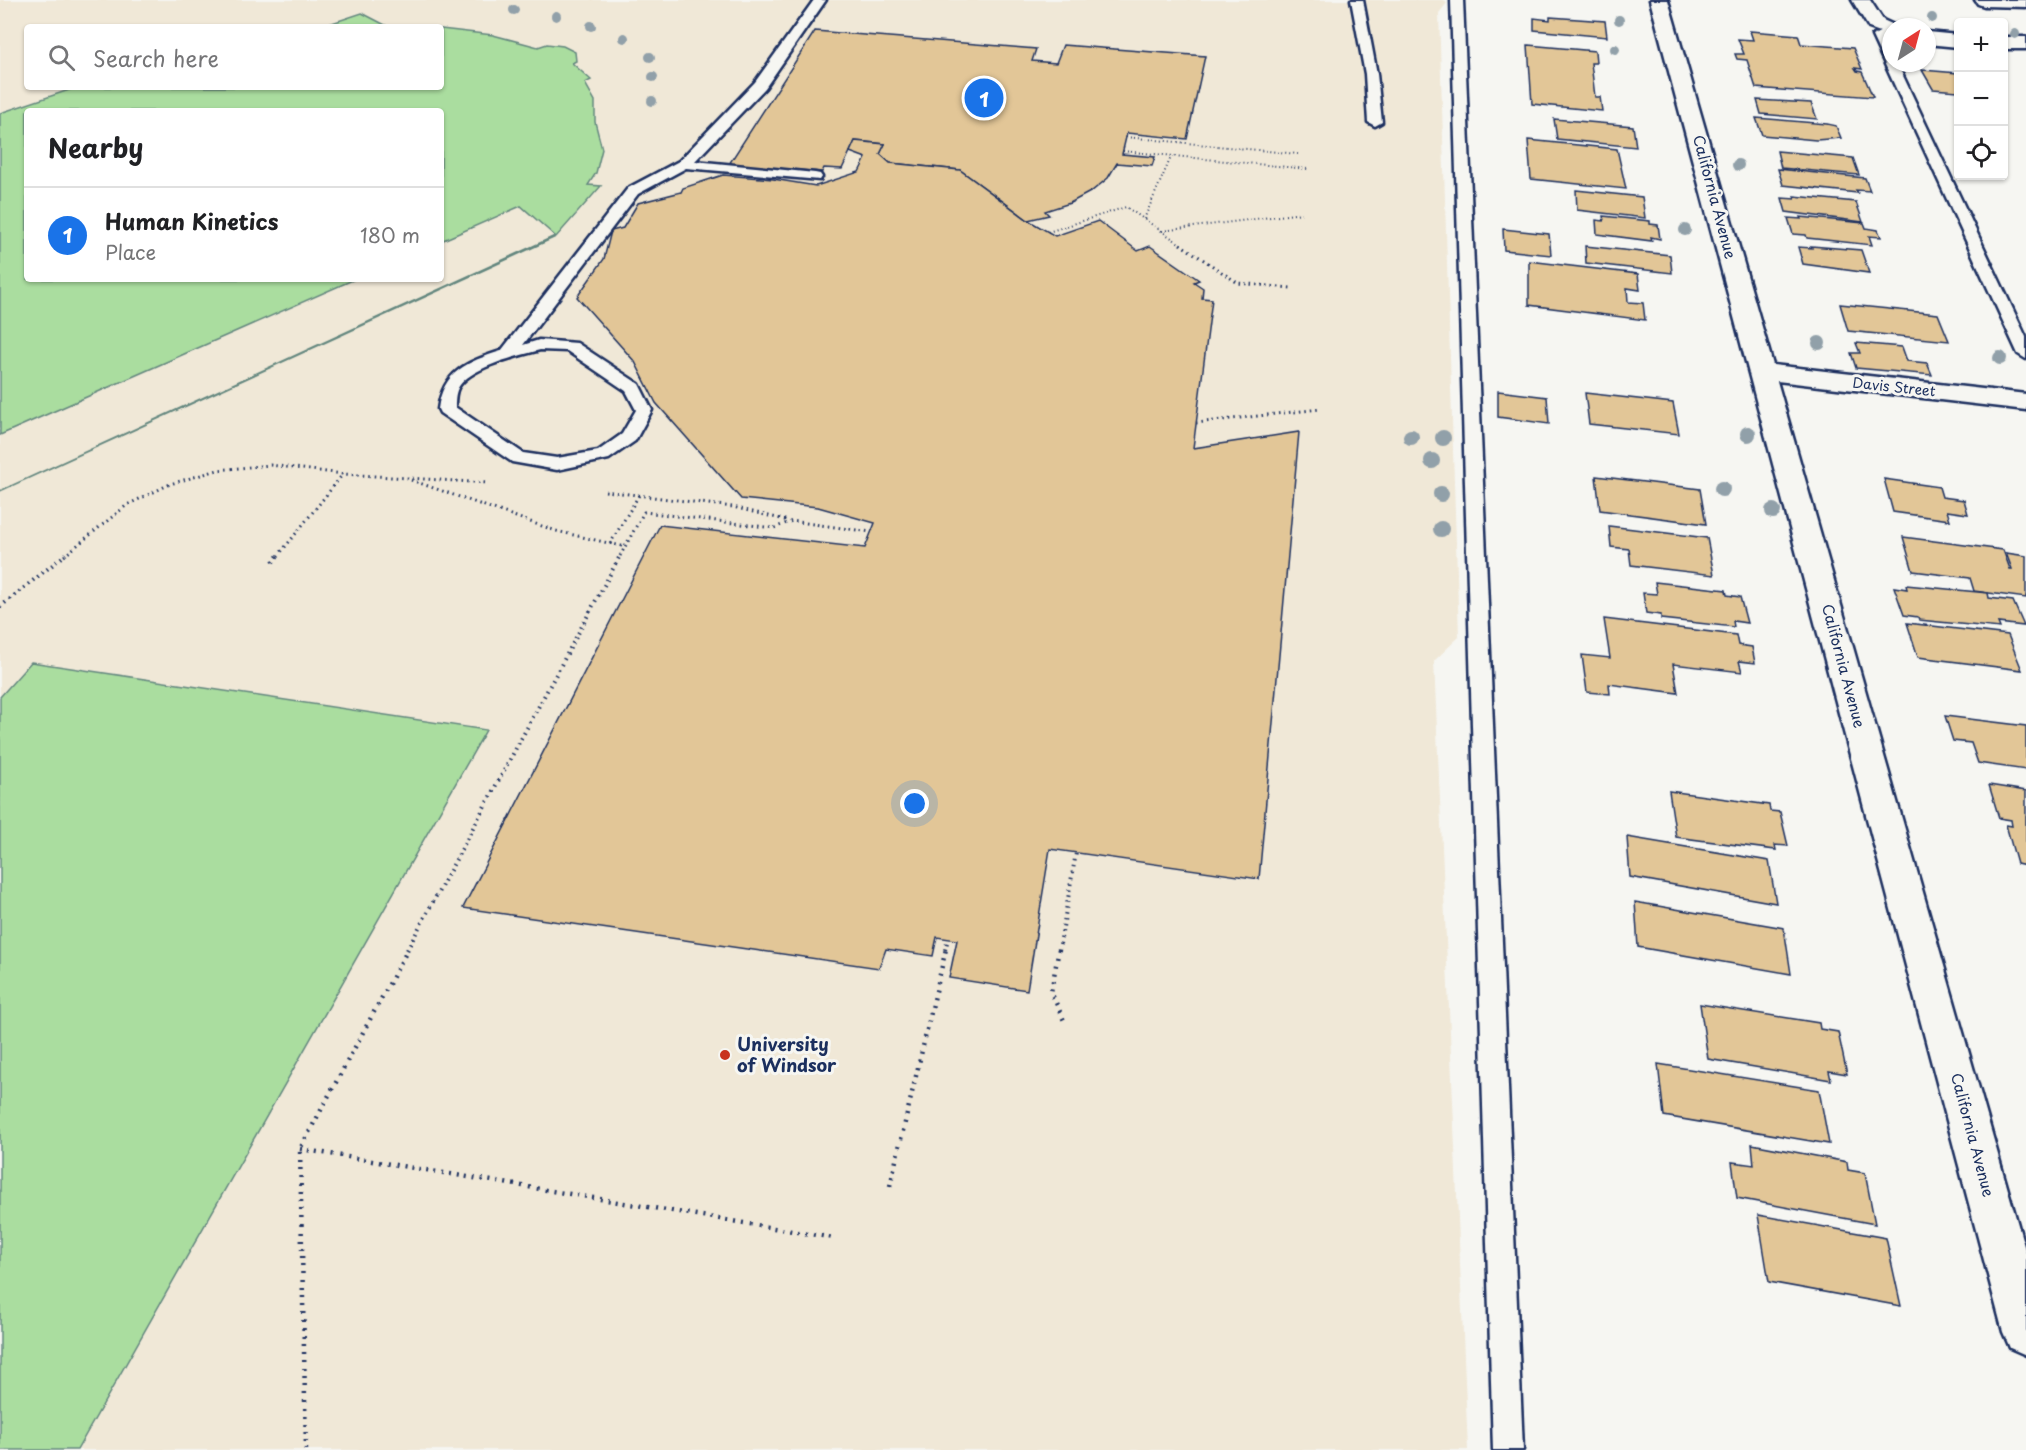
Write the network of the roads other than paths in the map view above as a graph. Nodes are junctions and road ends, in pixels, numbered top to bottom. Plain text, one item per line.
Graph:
1 (820, 0) edge
2 (1357, 0) edge
3 (1457, 0) edge
4 (1659, 0) edge
5 (1861, 0) edge
6 (1984, 0) edge
7 (2026, 1) edge
8 (1882, 26) edge
9 (1936, 39) edge
10 (1954, 41) edge
11 (2008, 43) edge
12 (2026, 43) edge
13 (1895, 72) edge
14 (1375, 122) dead end
15 (684, 164) junction
16 (815, 177) dead end
17 (508, 353) junction
18 (2026, 354) edge
19 (1763, 372) junction
20 (2026, 402) edge
21 (2026, 1332) edge
22 (1508, 1450) edge

1 - 15 lane
2 - 14 lane
3 - 22 lane
4 - 19 street, California Avenue
5 - 8 street
6 - 7 street
9 - 10 street
11 - 12 street
13 - 18 lane
15 - 16 lane
15 - 17 lane
17 - 17 lane
19 - 20 street, Davis Street
19 - 21 street, California Avenue

